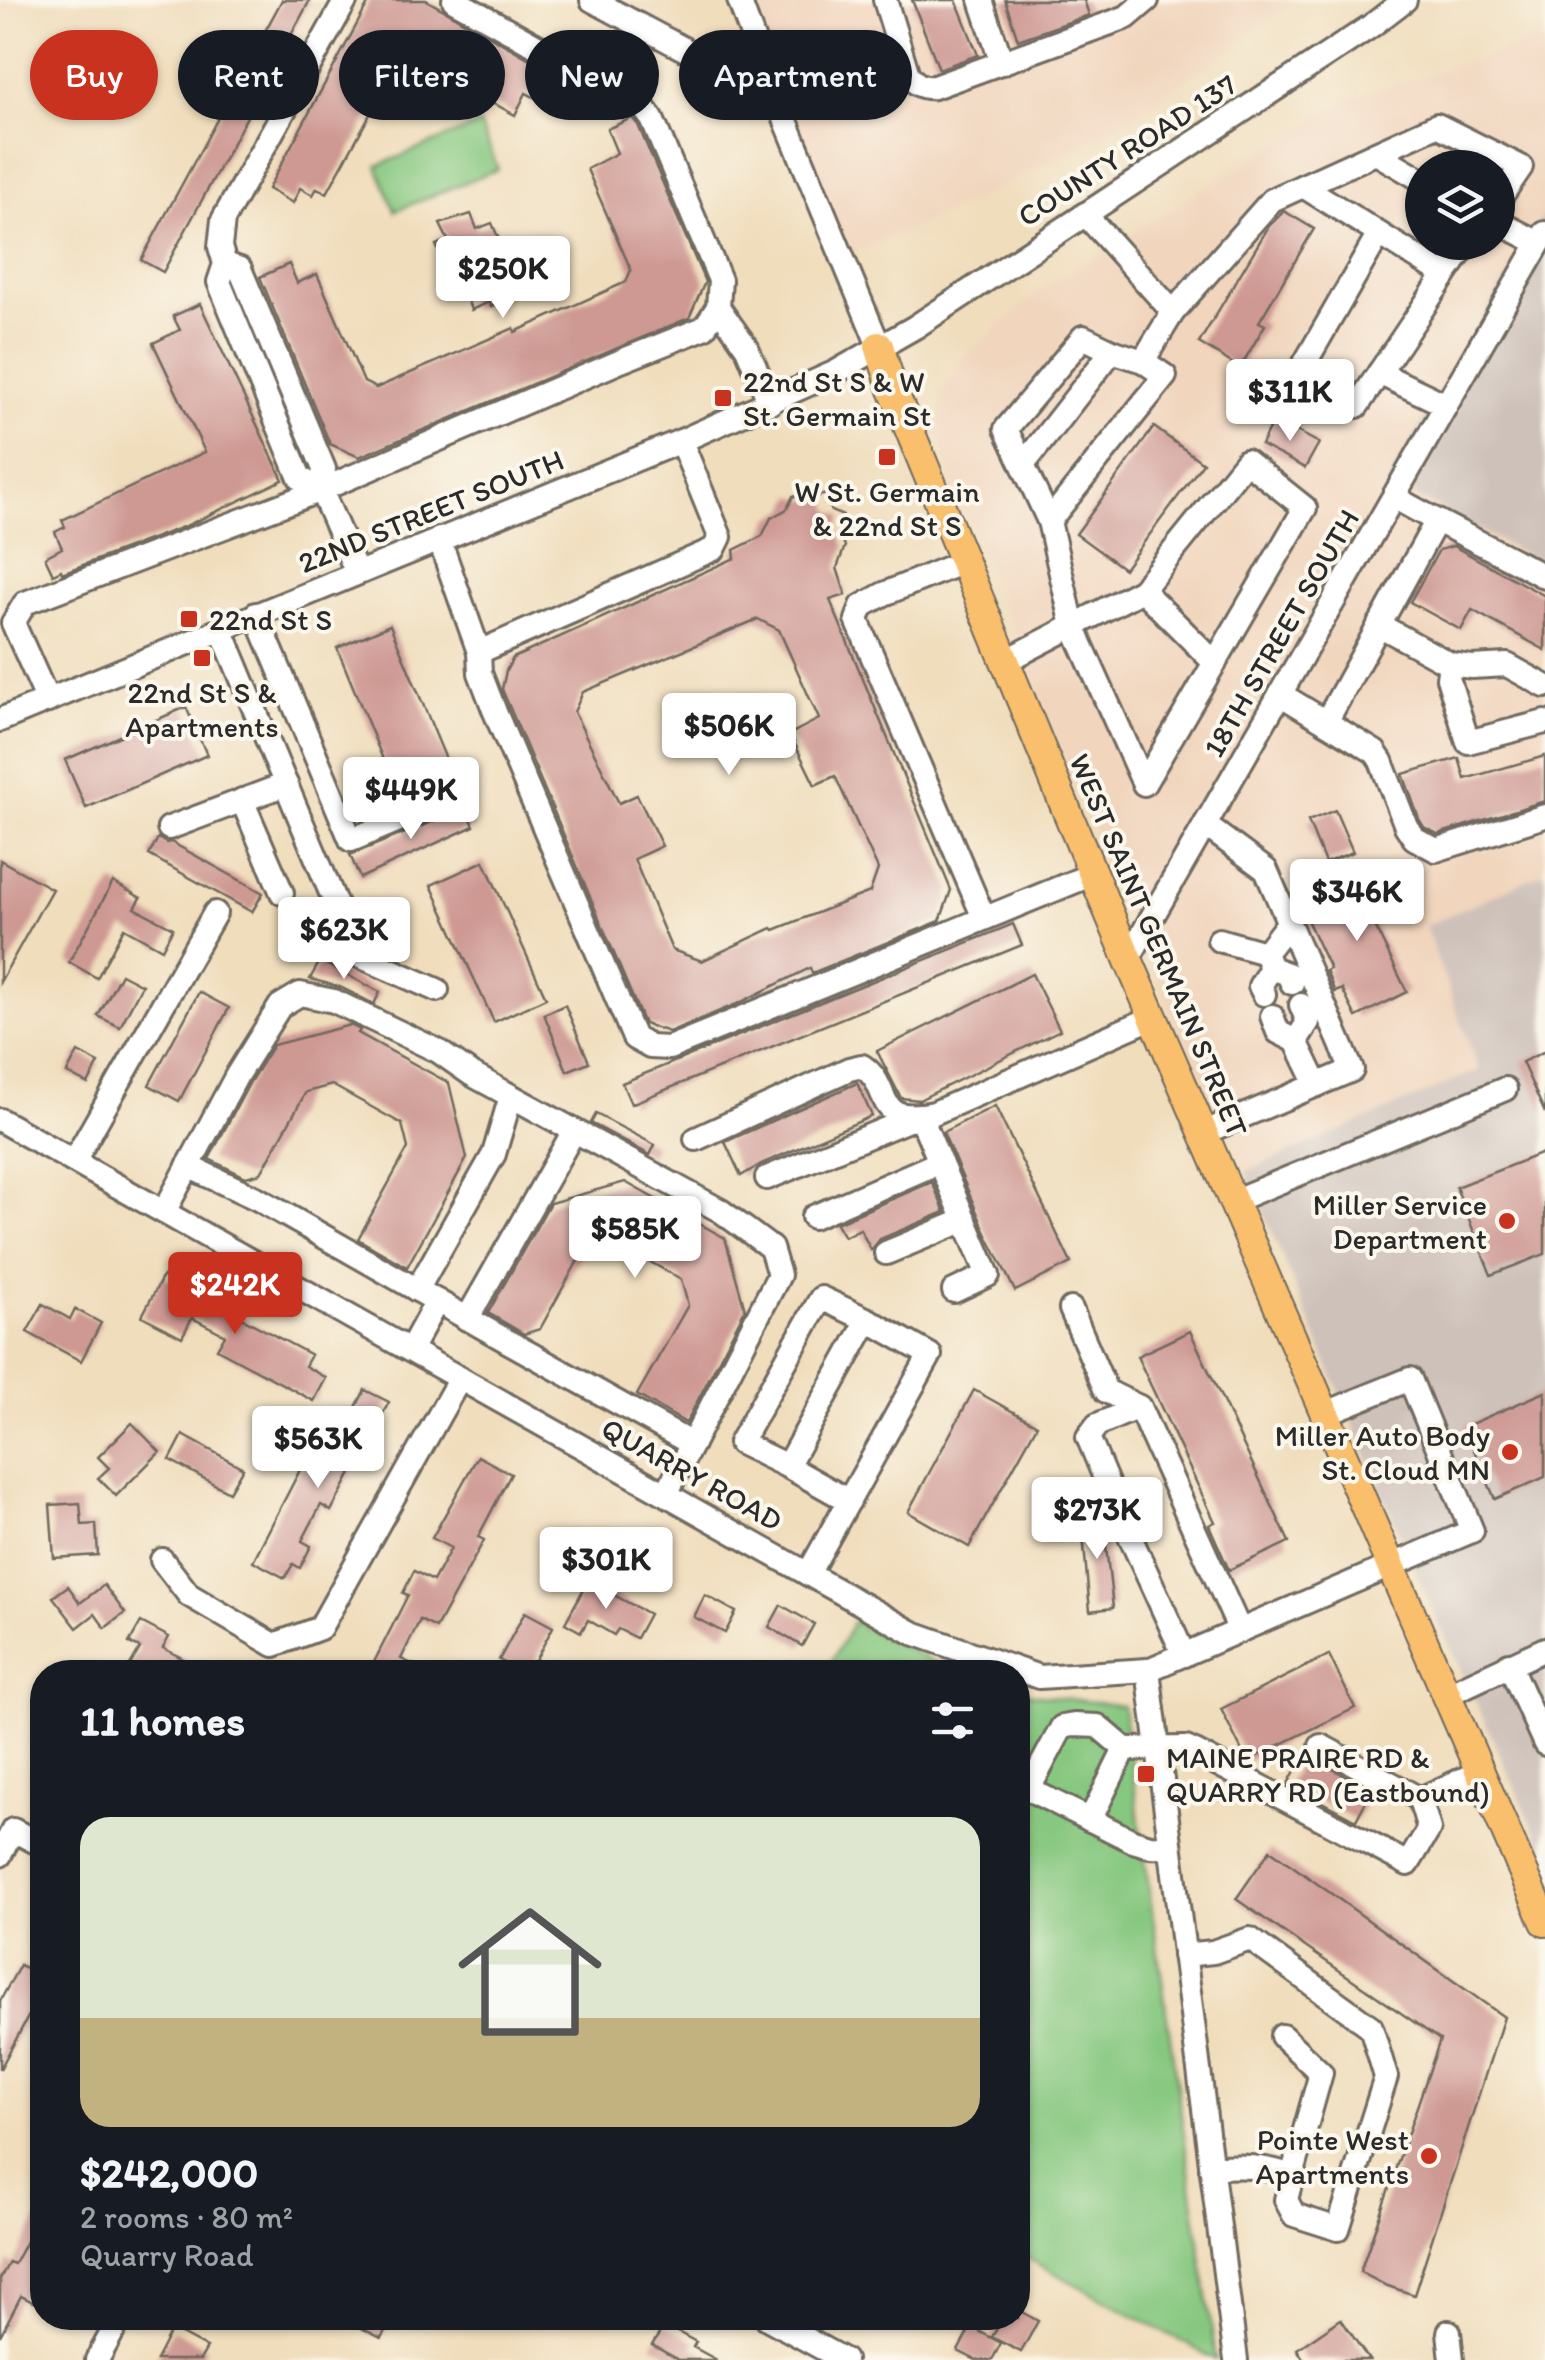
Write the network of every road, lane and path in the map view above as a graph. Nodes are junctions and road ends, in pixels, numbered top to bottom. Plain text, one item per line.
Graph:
1 (346, 0) edge
2 (454, 0) edge
3 (592, 0) edge
4 (739, 0) edge
5 (885, 0) edge
6 (981, 0) edge
7 (1405, 0) edge
8 (1142, 2) edge
9 (750, 30) edge
10 (679, 46) edge
11 (1002, 63) junction
12 (785, 120) edge
13 (1487, 150) edge
14 (1376, 153) junction
15 (1405, 170) edge
16 (1304, 186) junction
17 (1084, 214) junction
18 (1515, 228) edge
19 (1380, 234) junction
20 (1542, 238) edge
21 (1455, 260) edge
22 (1445, 275) junction
23 (718, 307) junction
24 (1173, 312) junction
25 (879, 346) junction
26 (1112, 351) junction
27 (1143, 360) junction
28 (1379, 372) junction
29 (770, 403) junction
30 (1446, 405) junction
31 (681, 441) junction
32 (1023, 465) junction
33 (321, 490) junction
34 (1394, 497) junction
35 (1049, 521) junction
36 (1436, 522) junction
37 (439, 540) junction
38 (963, 562) junction
39 (357, 573) junction
40 (1545, 577) edge
41 (1142, 590) junction
42 (256, 614) junction
43 (1073, 626) junction
44 (1379, 626) junction
45 (221, 629) junction
46 (478, 652) junction
47 (1004, 662) junction
48 (1215, 663) junction
49 (1450, 664) junction
50 (1545, 686) edge
51 (1280, 694) junction
52 (48, 700) junction
53 (0, 720) edge
54 (1326, 722) junction
55 (1545, 722) edge
56 (286, 784) junction
57 (450, 798) dead end
58 (242, 800) junction
59 (1545, 816) edge
60 (1205, 825) junction
61 (169, 828) dead end
62 (351, 840) junction
63 (316, 856) junction
64 (1093, 874) junction
65 (282, 894) dead end
66 (215, 912) dead end
67 (984, 918) junction
68 (1288, 922) junction
69 (1219, 940) dead end
70 (1128, 959) junction
71 (1268, 961) junction
72 (437, 990) dead end
73 (1154, 1018) junction
74 (1296, 1041) junction
75 (1317, 1085) junction
76 (1506, 1089) dead end
77 (511, 1096) junction
78 (920, 1116) junction
79 (0, 1120) edge
80 (574, 1131) junction
81 (1204, 1133) junction
82 (696, 1138) dead end
83 (74, 1161) junction
84 (940, 1162) junction
85 (188, 1166) junction
86 (767, 1178) dead end
87 (1233, 1201) junction
88 (164, 1212) junction
89 (813, 1217) dead end
90 (965, 1220) junction
91 (886, 1253) dead end
92 (954, 1291) dead end
93 (427, 1295) junction
94 (1071, 1309) dead end
95 (467, 1318) junction
96 (868, 1320) junction
97 (410, 1350) junction
98 (460, 1378) junction
99 (1139, 1407) junction
100 (1324, 1414) junction
101 (692, 1444) junction
102 (786, 1466) junction
103 (666, 1494) junction
104 (849, 1501) junction
105 (162, 1560) dead end
106 (1391, 1567) junction
107 (808, 1574) junction
108 (1240, 1631) junction
109 (1545, 1649) edge
110 (1184, 1655) junction
111 (989, 1660) edge
112 (1509, 1664) junction
113 (1148, 1670) junction
114 (1030, 1674) edge
115 (1446, 1695) junction
116 (1545, 1744) edge
117 (1321, 1746) dead end
118 (1125, 1748) junction
119 (1158, 1748) junction
120 (1479, 1772) junction
121 (1420, 1799) junction
122 (1090, 1820) junction
123 (30, 1839) edge
124 (1170, 1847) junction
125 (0, 1854) edge
126 (1542, 1920) edge
127 (1184, 1956) junction
128 (1282, 2036) dead end
129 (1211, 2168) junction
130 (1292, 2176) junction
131 (113, 2330) edge
132 (789, 2330) edge
133 (1449, 2332) dead end
134 (97, 2360) edge
135 (844, 2360) edge
136 (1236, 2360) edge
137 (1452, 2360) edge

1 - 33 street
2 - 23 street
3 - 10 street
4 - 9 street, WEST SAINT GERMAIN STREET
5 - 11 street
6 - 11 street
7 - 17 street, COUNTY ROAD 137
8 - 11 street
12 - 25 street, WEST SAINT GERMAIN STREET
13 - 14 street
14 - 15 street
14 - 16 street
16 - 19 street
16 - 24 street
17 - 24 street
17 - 25 street, COUNTY ROAD 137
18 - 20 street
19 - 22 street
19 - 28 street
20 - 30 street, 18TH STREET SOUTH
21 - 22 street
22 - 28 street
23 - 29 street
23 - 33 street
24 - 27 street
25 - 29 street, 22ND STREET SOUTH
25 - 38 main road, WEST SAINT GERMAIN STREET
26 - 27 street
26 - 32 street
26 - 32 street
27 - 35 street
28 - 30 street
29 - 31 street, 22ND STREET SOUTH
30 - 34 street, 18TH STREET SOUTH
31 - 37 street, 22ND STREET SOUTH
31 - 46 street
32 - 35 street
33 - 39 street
33 - 52 street
34 - 36 street
34 - 51 street, 18TH STREET SOUTH
35 - 43 street
36 - 40 street
36 - 44 street
37 - 39 street, 22ND STREET SOUTH
37 - 46 street
38 - 47 main road, WEST SAINT GERMAIN STREET
38 - 67 street
39 - 42 street, 22ND STREET SOUTH
41 - 43 street
41 - 48 street
41 - 48 street
42 - 45 street, 22ND STREET SOUTH
42 - 62 street
43 - 47 street
43 - 48 street
44 - 49 street
44 - 54 street
45 - 52 street, 22ND STREET SOUTH
45 - 56 street
46 - 67 street
47 - 64 main road, WEST SAINT GERMAIN STREET
49 - 50 street
49 - 55 street
51 - 54 street
51 - 60 street, 18TH STREET SOUTH
52 - 53 street, 22ND STREET SOUTH
54 - 59 street
56 - 58 street
56 - 63 street
57 - 62 street
58 - 61 street
58 - 65 street
60 - 68 street
60 - 70 street, 18TH STREET SOUTH
62 - 63 street
63 - 72 street
64 - 67 street
64 - 70 main road, WEST SAINT GERMAIN STREET
66 - 83 street
68 - 71 street
68 - 75 street
69 - 71 street
70 - 73 main road, WEST SAINT GERMAIN STREET
71 - 74 street
71 - 74 street
73 - 78 street
73 - 81 main road, WEST SAINT GERMAIN STREET
74 - 75 street
75 - 81 street
76 - 87 street
77 - 80 street
77 - 85 street
77 - 93 street
78 - 82 street
78 - 84 street
78 - 86 street
79 - 83 street, QUARRY ROAD
80 - 95 street
80 - 101 street
81 - 87 main road, WEST SAINT GERMAIN STREET
83 - 88 street, QUARRY ROAD
84 - 89 street
84 - 90 street
85 - 88 street
85 - 93 street
87 - 100 main road, WEST SAINT GERMAIN STREET
88 - 97 street, QUARRY ROAD
90 - 91 street
90 - 92 street
93 - 95 street
93 - 97 street
94 - 99 street
95 - 101 street
96 - 102 street
96 - 102 street
96 - 104 street
97 - 98 street, QUARRY ROAD
98 - 103 street, QUARRY ROAD
98 - 105 street
99 - 108 street
99 - 110 street
100 - 106 main road, WEST SAINT GERMAIN STREET
100 - 106 street, QUARRY ROAD
101 - 103 street
102 - 104 street
103 - 107 street, QUARRY ROAD
104 - 107 street
106 - 108 street, QUARRY ROAD
106 - 115 main road, WEST SAINT GERMAIN STREET
107 - 111 street, QUARRY ROAD
108 - 110 street, QUARRY ROAD
109 - 112 street
110 - 113 street, QUARRY ROAD
112 - 115 street
112 - 116 street
113 - 114 street, QUARRY ROAD
113 - 119 street
115 - 120 main road, WEST SAINT GERMAIN STREET
117 - 121 street
118 - 119 street
118 - 122 street
118 - 122 street
119 - 121 street
119 - 124 street
120 - 121 street
120 - 126 main road, WEST SAINT GERMAIN STREET
122 - 124 street
123 - 125 street
124 - 127 street
127 - 129 street
127 - 130 street
128 - 130 street
129 - 130 street
129 - 136 street
131 - 134 street
132 - 135 street
133 - 137 street

